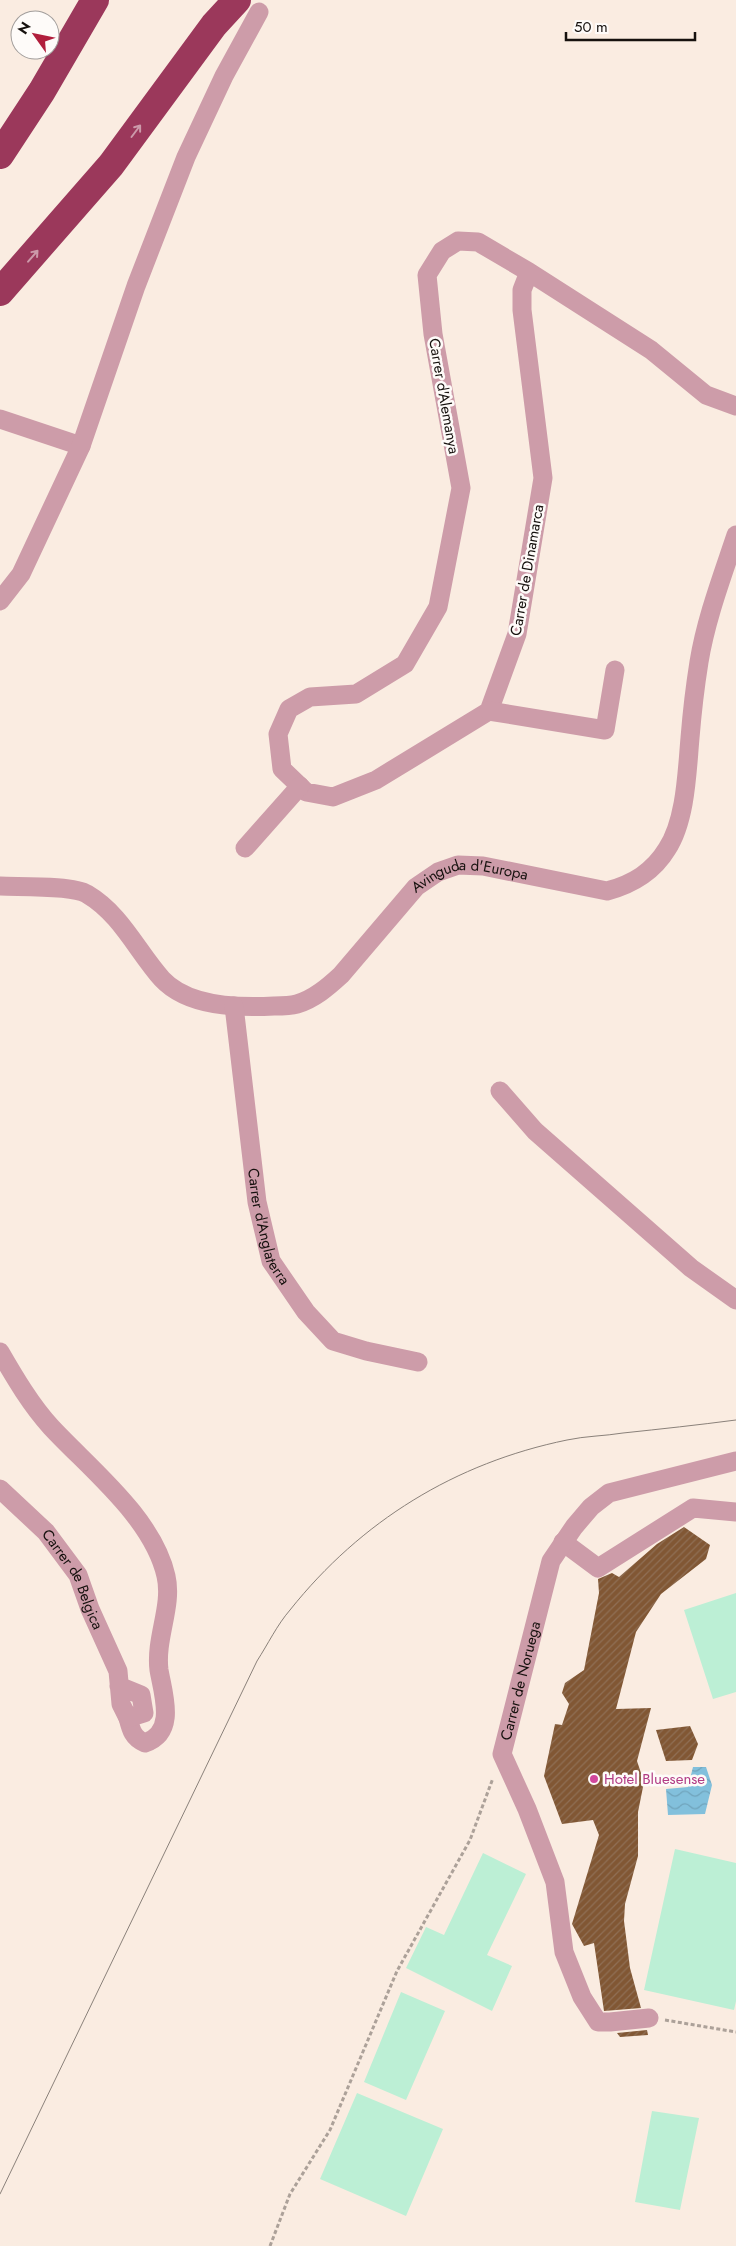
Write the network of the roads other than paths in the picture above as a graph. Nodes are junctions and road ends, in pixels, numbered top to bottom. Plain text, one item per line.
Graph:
1 (86, 0) edge
2 (95, 0) edge
3 (248, 6) edge
4 (60, 34) edge
5 (43, 60) edge
6 (0, 120) edge
7 (0, 155) edge
8 (529, 272) junction
9 (0, 292) edge
10 (736, 406) edge
11 (0, 419) edge
12 (81, 446) junction
13 (736, 535) edge
14 (0, 601) edge
15 (615, 670) dead end
16 (489, 711) junction
17 (300, 786) junction
18 (245, 848) dead end
19 (0, 886) edge
20 (234, 1006) junction
21 (500, 1091) dead end
22 (736, 1300) edge
23 (0, 1352) edge
24 (418, 1362) dead end
25 (736, 1461) edge
26 (0, 1490) edge
27 (736, 1512) edge
28 (563, 1542) junction
29 (649, 2018) road end

1 - 4 highway
2 - 7 highway
9 -> 3 highway
3 - 12 street
5 - 6 highway
8 - 10 street, Carrer d'Alemanya
8 - 16 street, Carrer de Dinamarca
8 - 17 street, Carrer d'Alemanya
11 - 12 street
12 - 14 street
13 - 20 street, Avinguda d'Europa
15 - 16 street
16 - 17 street
17 - 18 street
19 - 20 street, Avinguda d'Europa
20 - 24 street, Carrer d'Anglaterra
21 - 22 street
23 - 26 street, Carrer de Belgica
25 - 28 street, Carrer de Noruega
27 - 28 street
28 - 29 street, Carrer de Noruega

